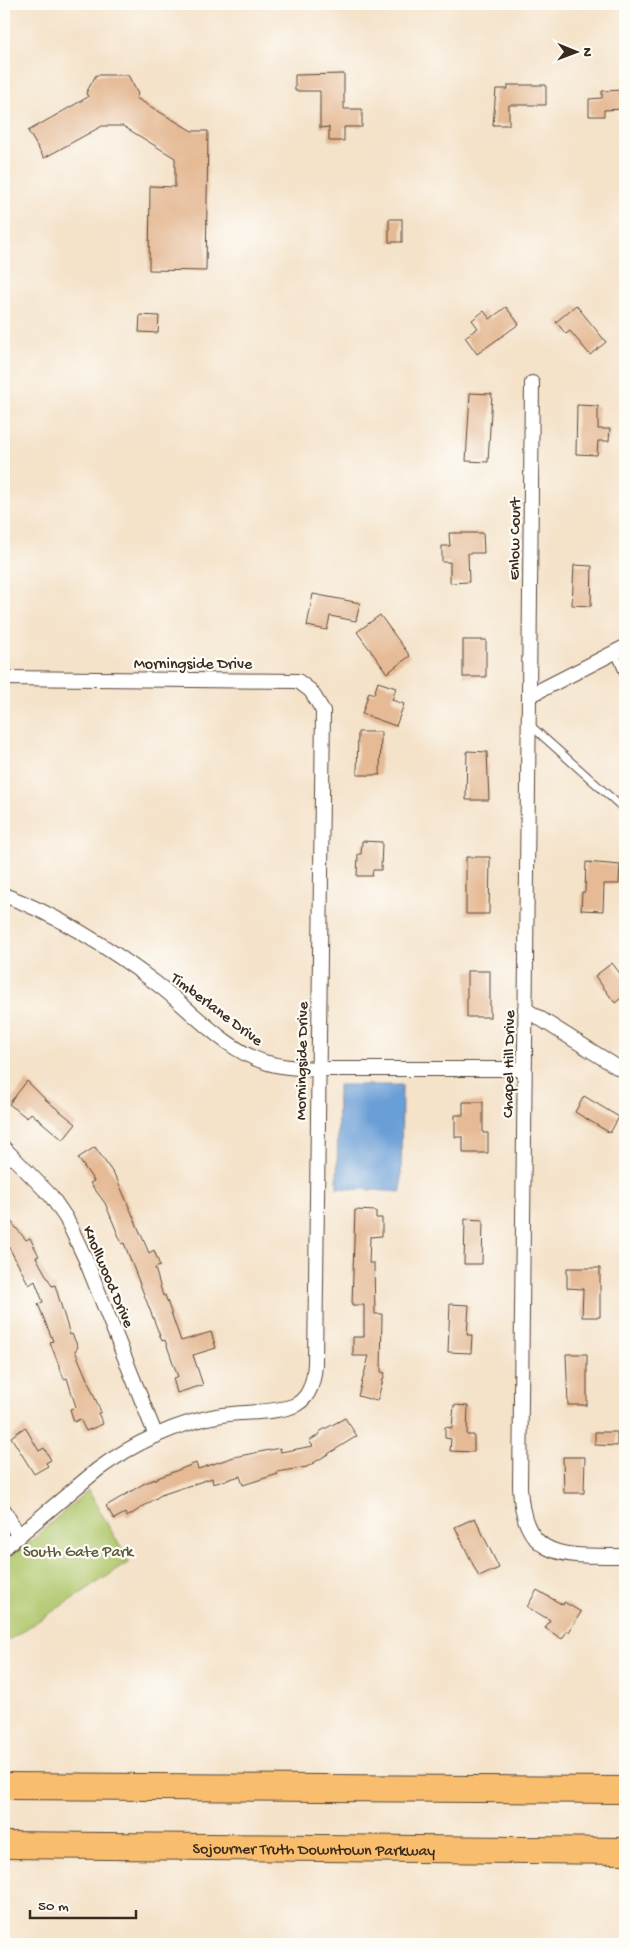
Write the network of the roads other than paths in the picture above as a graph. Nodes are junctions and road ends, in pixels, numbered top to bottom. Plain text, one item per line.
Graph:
1 (532, 383) dead end
2 (620, 650) edge
3 (625, 676) edge
4 (4, 678) edge
5 (528, 696) junction
6 (528, 723) junction
7 (625, 810) edge
8 (4, 895) edge
9 (525, 1009) junction
10 (317, 1069) junction
11 (524, 1069) junction
12 (625, 1072) edge
13 (4, 1148) edge
14 (156, 1436) junction
15 (4, 1510) edge
16 (19, 1537) junction
17 (4, 1548) edge
18 (625, 1556) edge
19 (4, 1786) edge
20 (625, 1790) edge
21 (4, 1845) edge
22 (625, 1851) edge

1 - 5 street, Enlow Court
2 - 3 lane
2 - 5 street
4 - 10 street, Morningside Drive
5 - 6 street, Chapel Hill Drive
6 - 7 lane
6 - 9 street, Chapel Hill Drive
8 - 10 street, Timberlane Drive
9 - 11 street, Chapel Hill Drive
9 - 12 street
10 - 11 street, Timberlane Drive
10 - 14 street, Morningside Drive
11 - 18 street, Chapel Hill Drive
13 - 14 street, Knollwood Drive
14 - 16 street, Morningside Drive
15 - 16 street
16 - 17 street, Morningside Drive
19 - 20 highway
21 - 22 highway, Sojourner Truth Downtown Parkway

